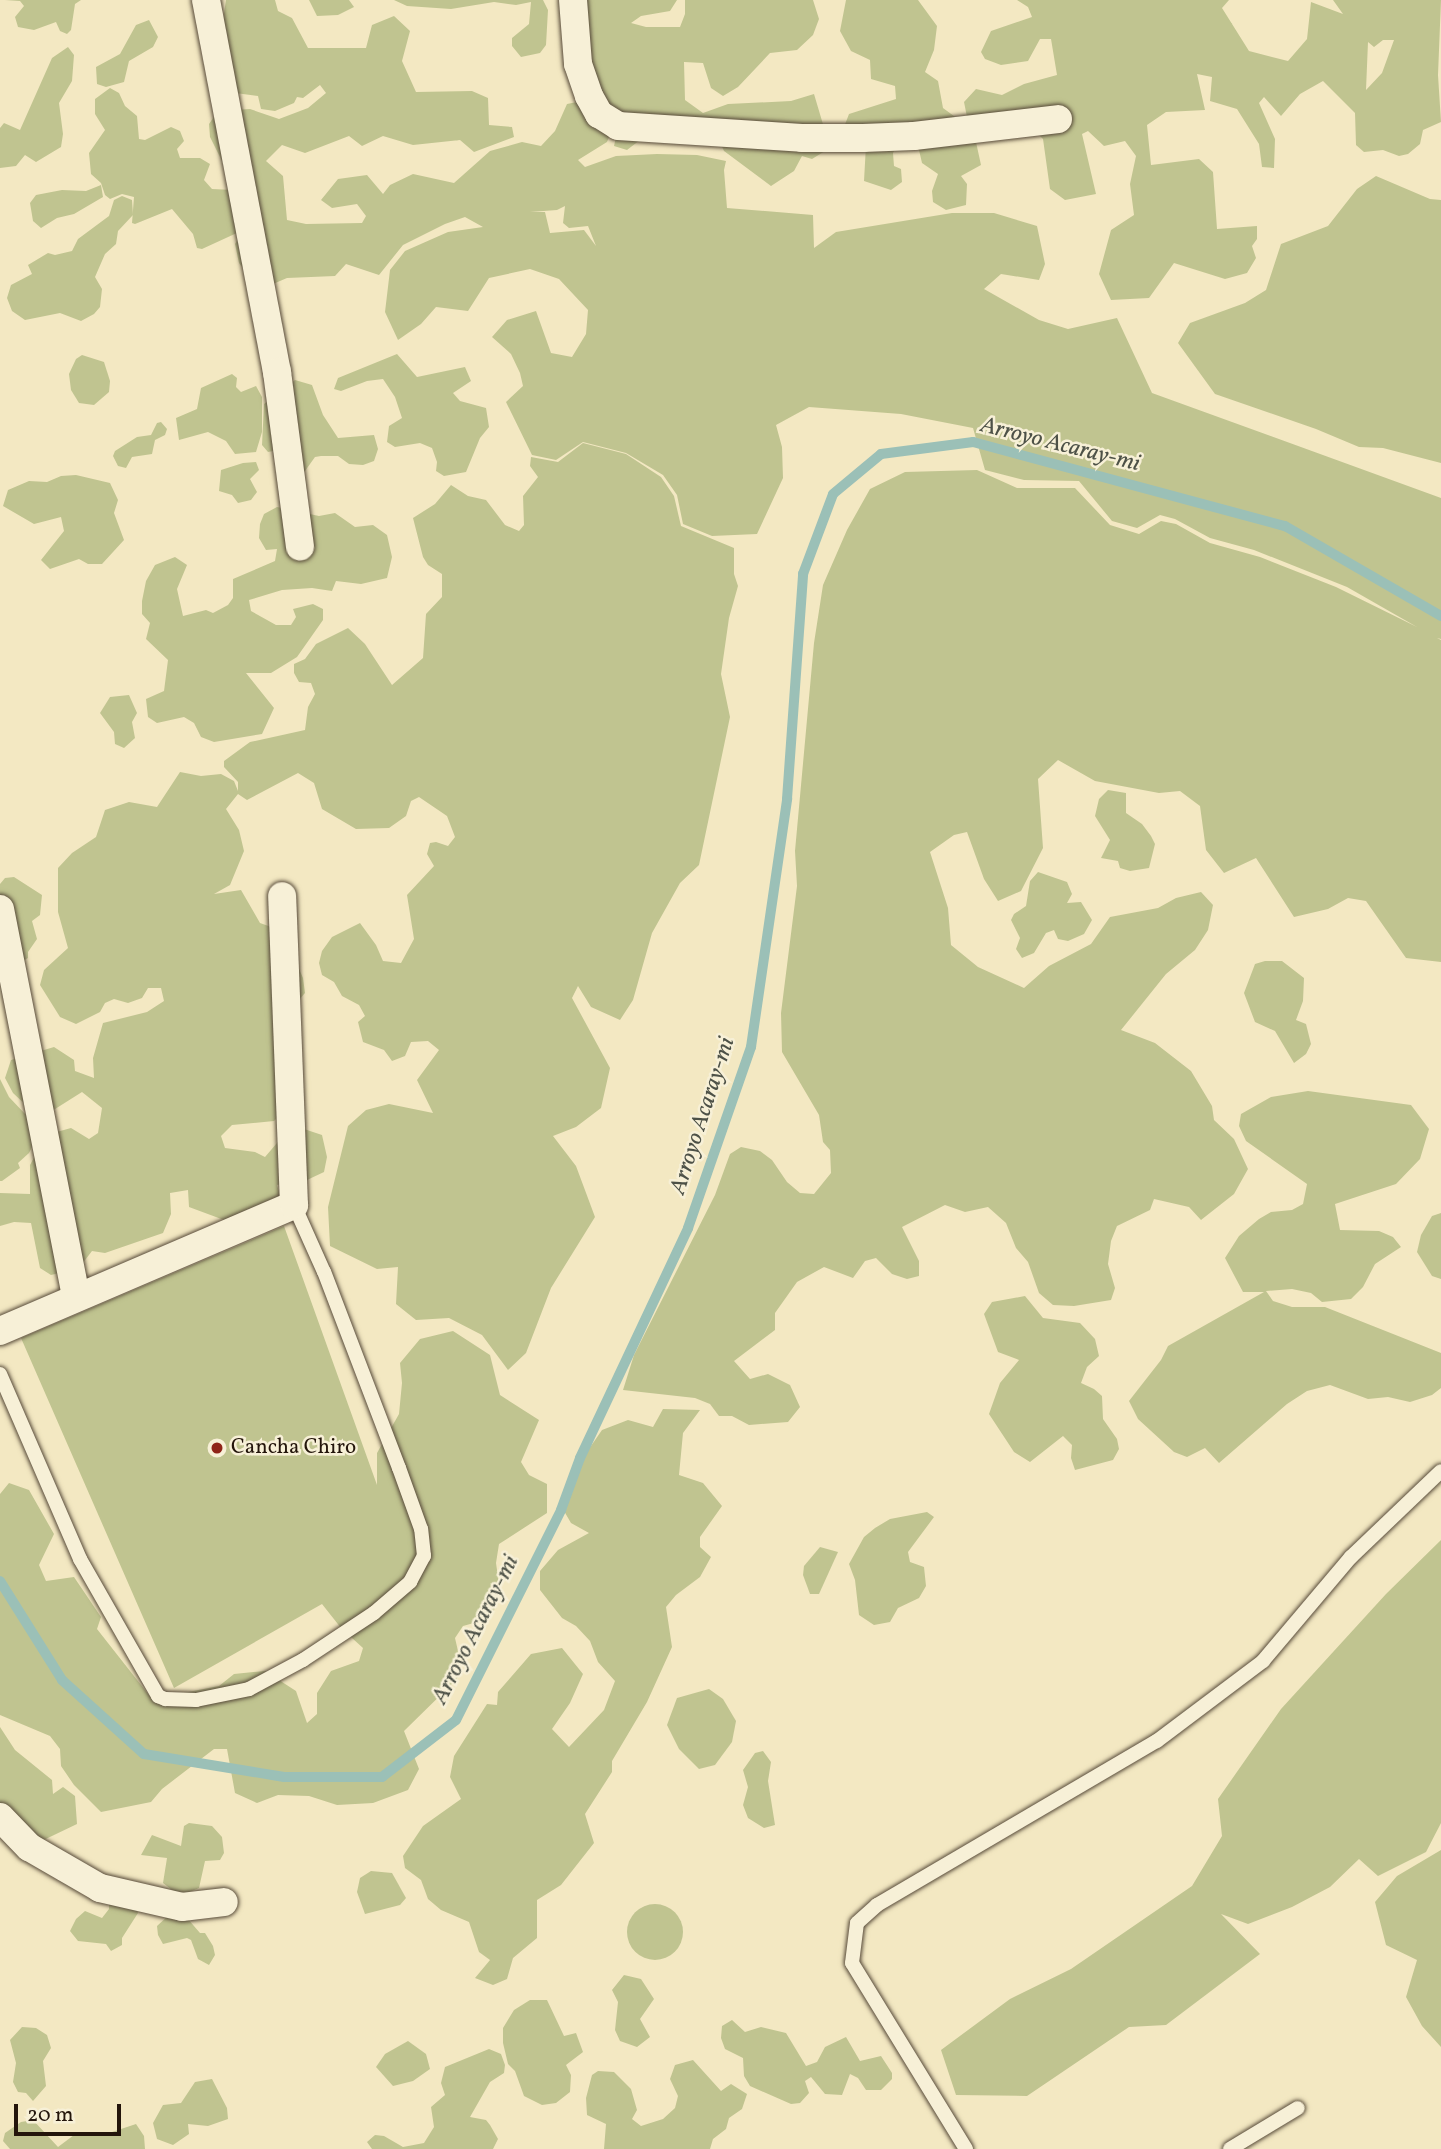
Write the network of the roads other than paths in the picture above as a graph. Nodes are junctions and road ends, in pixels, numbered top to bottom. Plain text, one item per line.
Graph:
1 (206, 0) edge
2 (573, 0) edge
3 (1058, 119) dead end
4 (300, 546) dead end
5 (282, 896) dead end
6 (0, 909) edge
7 (294, 1205) junction
8 (76, 1296) junction
9 (0, 1331) edge
10 (0, 1374) edge
11 (1441, 1471) edge
12 (0, 1817) edge
13 (224, 1902) dead end
14 (1298, 2108) dead end
15 (966, 2149) edge
16 (1230, 2149) edge

1 - 4 street
2 - 3 street
5 - 7 street
6 - 8 street
7 - 8 street
7 - 10 lane
8 - 9 street
11 - 15 lane
12 - 13 street
14 - 16 lane

